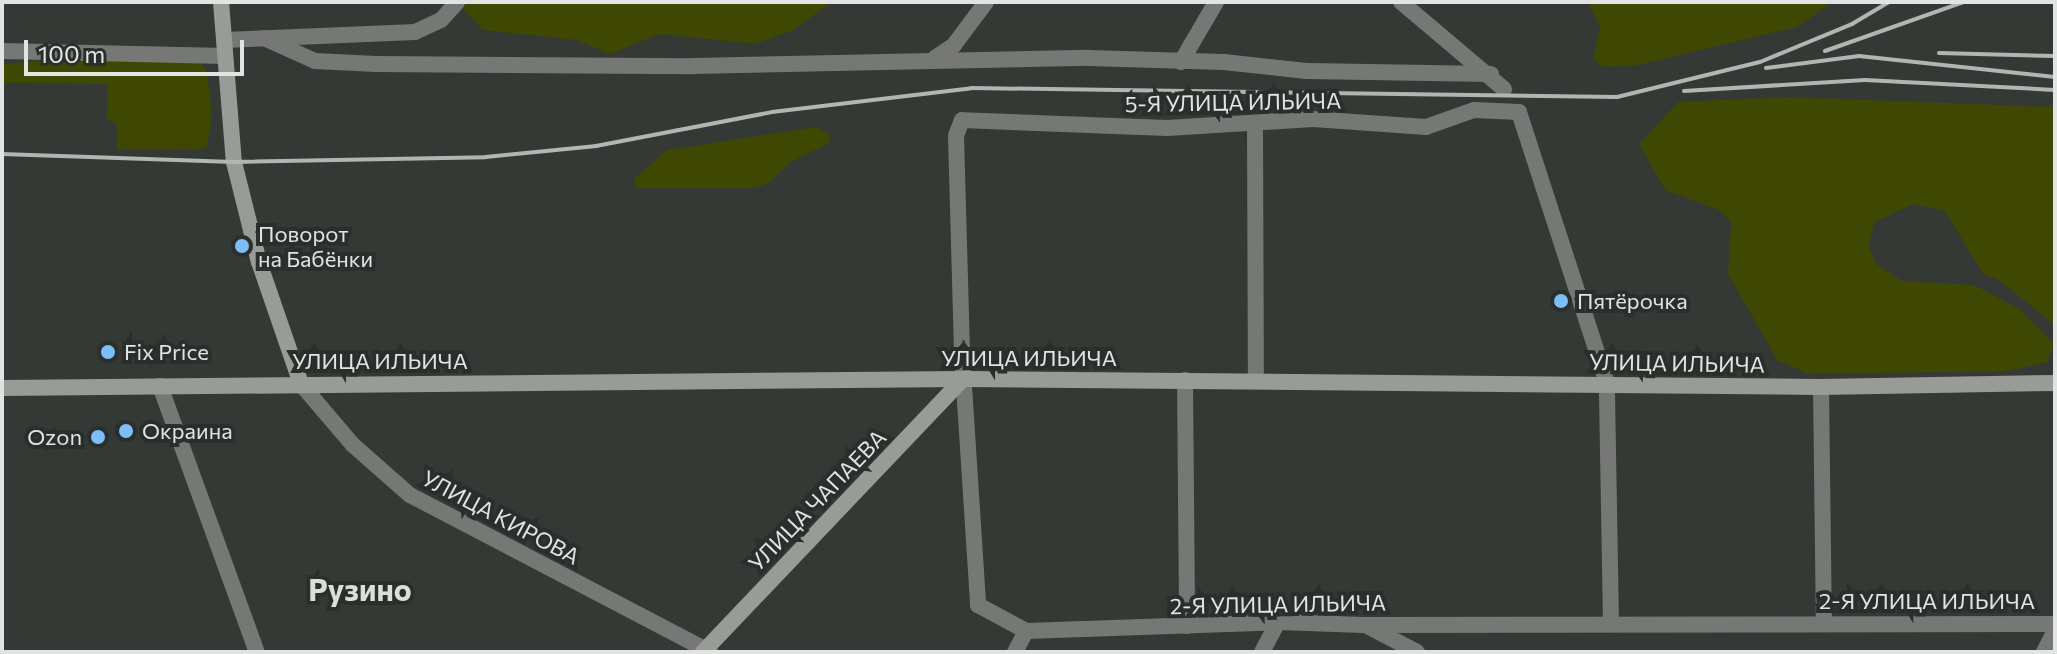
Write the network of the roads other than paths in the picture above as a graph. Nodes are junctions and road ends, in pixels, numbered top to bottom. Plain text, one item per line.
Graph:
1 (221, 2) edge
2 (457, 2) edge
3 (986, 2) edge
4 (1216, 2) edge
5 (1401, 2) edge
6 (264, 38) junction
7 (224, 48) junction
8 (2, 51) edge
9 (935, 58) junction
10 (1181, 62) junction
11 (1491, 74) junction
12 (1504, 89) dead end
13 (1255, 123) junction
14 (963, 379) junction
15 (1185, 380) junction
16 (1256, 381) junction
17 (1607, 383) junction
18 (2055, 383) edge
19 (301, 384) junction
20 (160, 386) junction
21 (1821, 387) junction
22 (2, 388) edge
23 (1278, 622) junction
24 (1824, 622) junction
25 (1611, 623) junction
26 (1364, 625) junction
27 (1187, 626) junction
28 (2055, 627) edge
29 (1026, 631) junction
30 (706, 651) edge
31 (257, 652) edge
32 (1015, 652) edge
33 (1262, 652) edge
34 (1417, 652) edge
35 (2044, 652) edge

1 - 7 main road
2 - 6 street
3 - 9 street
4 - 10 street
5 - 11 street
6 - 7 street
6 - 9 street
7 - 8 street
7 - 19 main road
9 - 10 street
10 - 11 street
11 - 12 street
13 - 14 street, 5-Я УЛИЦА ИЛЬИЧА
13 - 16 street
13 - 17 street, 5-Я УЛИЦА ИЛЬИЧА
14 - 15 main road, УЛИЦА ИЛЬИЧА
14 - 19 main road, УЛИЦА ИЛЬИЧА
14 - 29 street
14 - 30 main road, УЛИЦА ЧАПАЕВА
15 - 16 main road, УЛИЦА ИЛЬИЧА
15 - 27 street
16 - 17 main road, УЛИЦА ИЛЬИЧА
17 - 21 main road, УЛИЦА ИЛЬИЧА
17 - 25 street
18 - 21 main road, УЛИЦА ИЛЬИЧА
19 - 20 main road, УЛИЦА ИЛЬИЧА
19 - 30 street, УЛИЦА КИРОВА
20 - 22 main road, УЛИЦА ИЛЬИЧА
20 - 31 street
21 - 24 street
23 - 26 street, 2-Я УЛИЦА ИЛЬИЧА
23 - 27 street, 2-Я УЛИЦА ИЛЬИЧА
23 - 33 street
24 - 25 street, 2-Я УЛИЦА ИЛЬИЧА
24 - 28 street, 2-Я УЛИЦА ИЛЬИЧА
25 - 26 street, 2-Я УЛИЦА ИЛЬИЧА
26 - 34 street
27 - 29 street, 2-Я УЛИЦА ИЛЬИЧА
28 - 35 street
29 - 32 street

